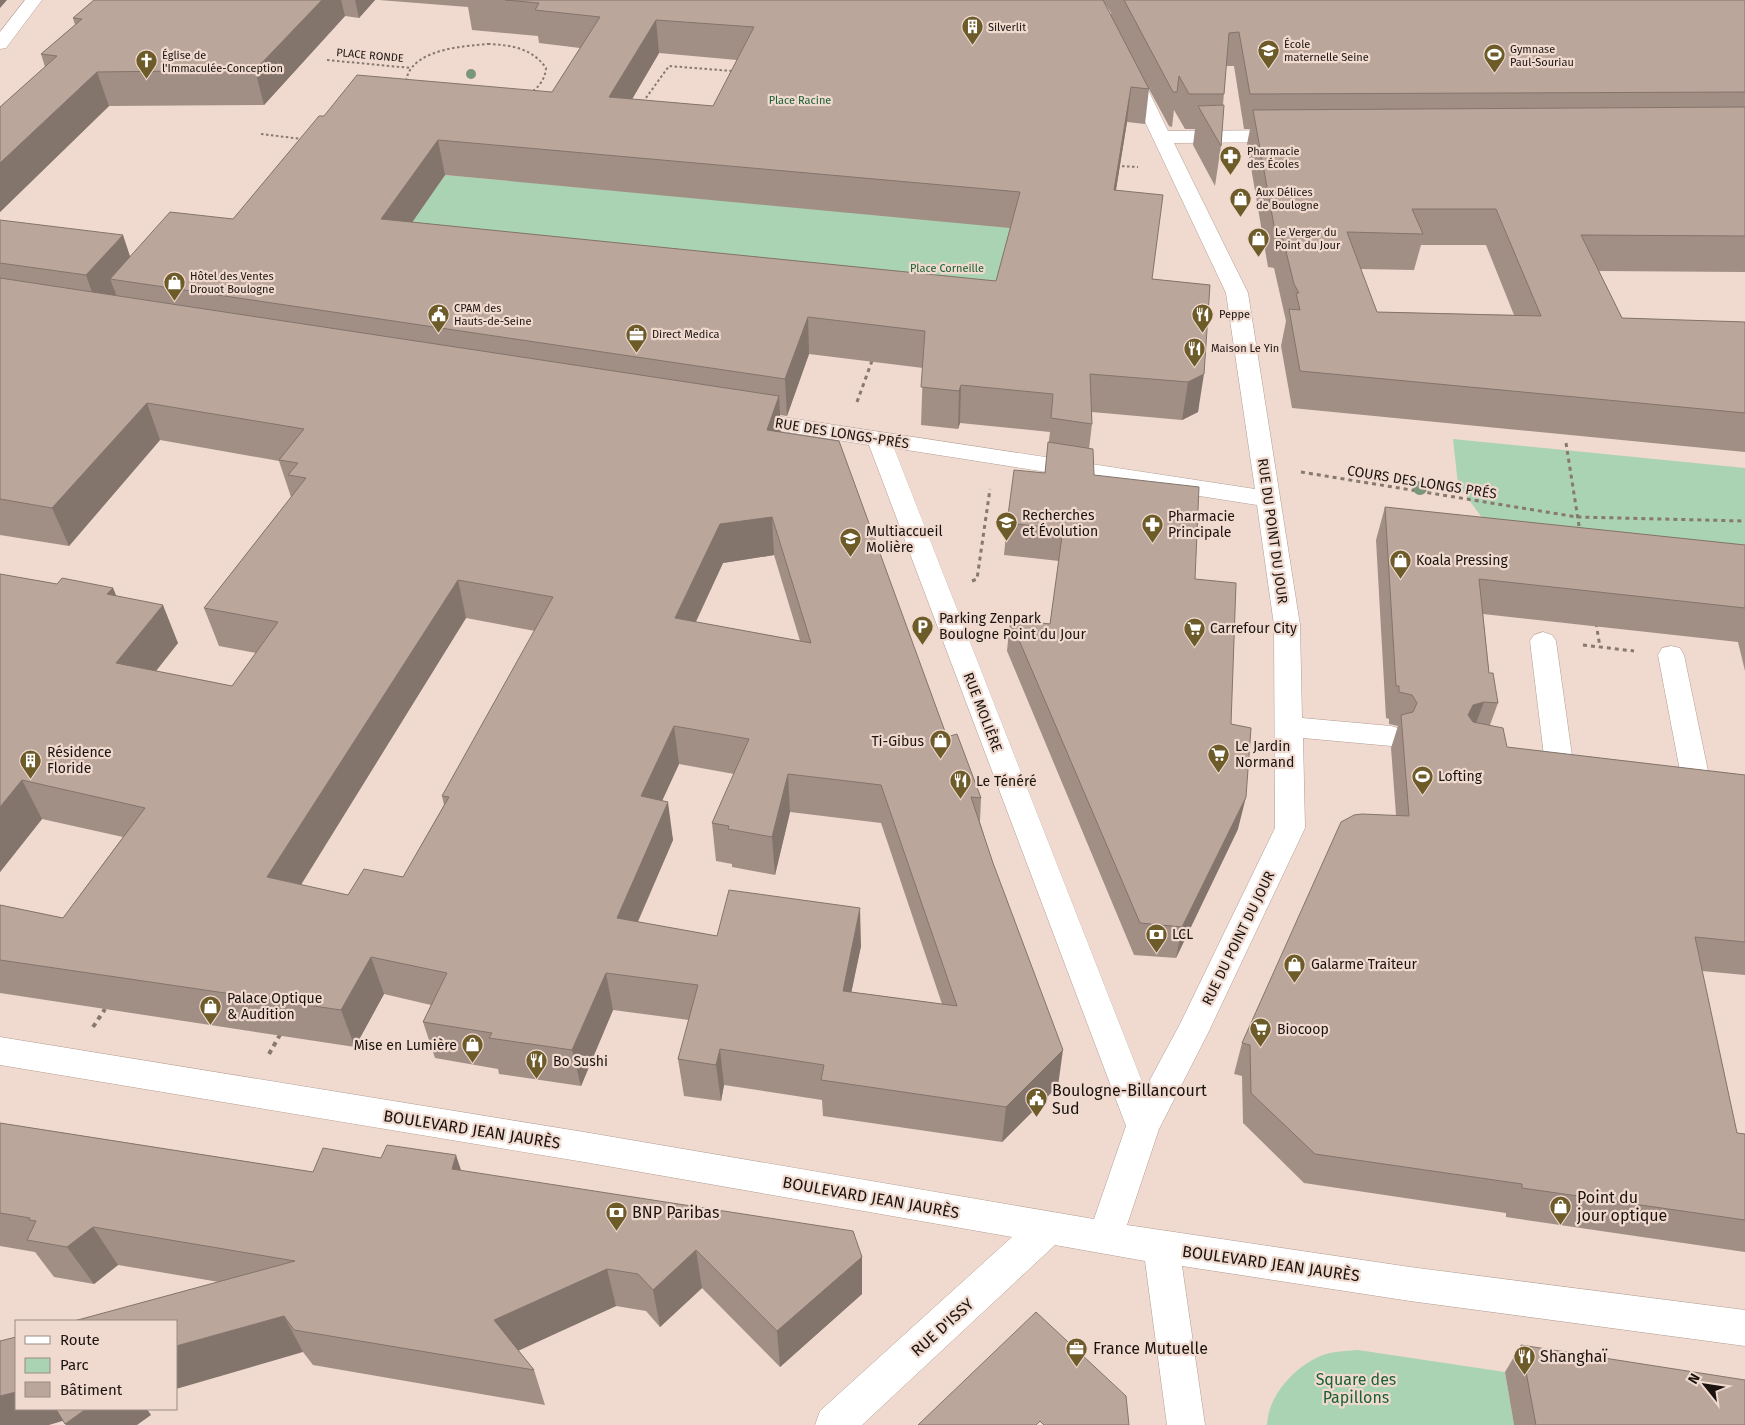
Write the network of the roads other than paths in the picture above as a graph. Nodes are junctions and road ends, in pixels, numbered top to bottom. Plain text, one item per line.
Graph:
1 (34, 0) edge
2 (0, 44) edge
3 (1123, 57) edge
4 (1301, 136) edge
5 (1163, 137) junction
6 (724, 415) edge
7 (878, 438) junction
8 (1268, 499) junction
9 (1543, 641) road end
10 (1672, 655) road end
11 (1288, 727) junction
12 (1391, 736) dead end
13 (1529, 752) edge
14 (1558, 756) junction
15 (1588, 759) edge
16 (1665, 768) edge
17 (0, 1051) edge
18 (1143, 1126) junction
19 (1049, 1227) junction
20 (1105, 1237) junction
21 (1161, 1247) junction
22 (1745, 1328) edge
23 (834, 1425) edge
24 (1186, 1425) edge

1 - 2 street
3 - 5 street, RUE DU POINT DU JOUR
4 - 5 street
5 - 8 street, RUE DU POINT DU JOUR
6 - 7 street, RUE DES LONGS-PRÉS
7 - 8 street, RUE DES LONGS-PRÉS
7 - 18 street, RUE MOLIÈRE
8 - 11 street, RUE DU POINT DU JOUR
9 - 14 street
10 - 16 street
11 - 12 street
11 - 18 street, RUE DU POINT DU JOUR
13 - 14 street
14 - 15 street
17 - 19 street, BOULEVARD JEAN JAURÈS
18 - 20 street, RUE DU POINT DU JOUR
19 - 20 street, BOULEVARD JEAN JAURÈS
19 - 23 street, RUE D'ISSY
20 - 21 street, BOULEVARD JEAN JAURÈS
21 - 22 street, BOULEVARD JEAN JAURÈS
21 - 24 street

